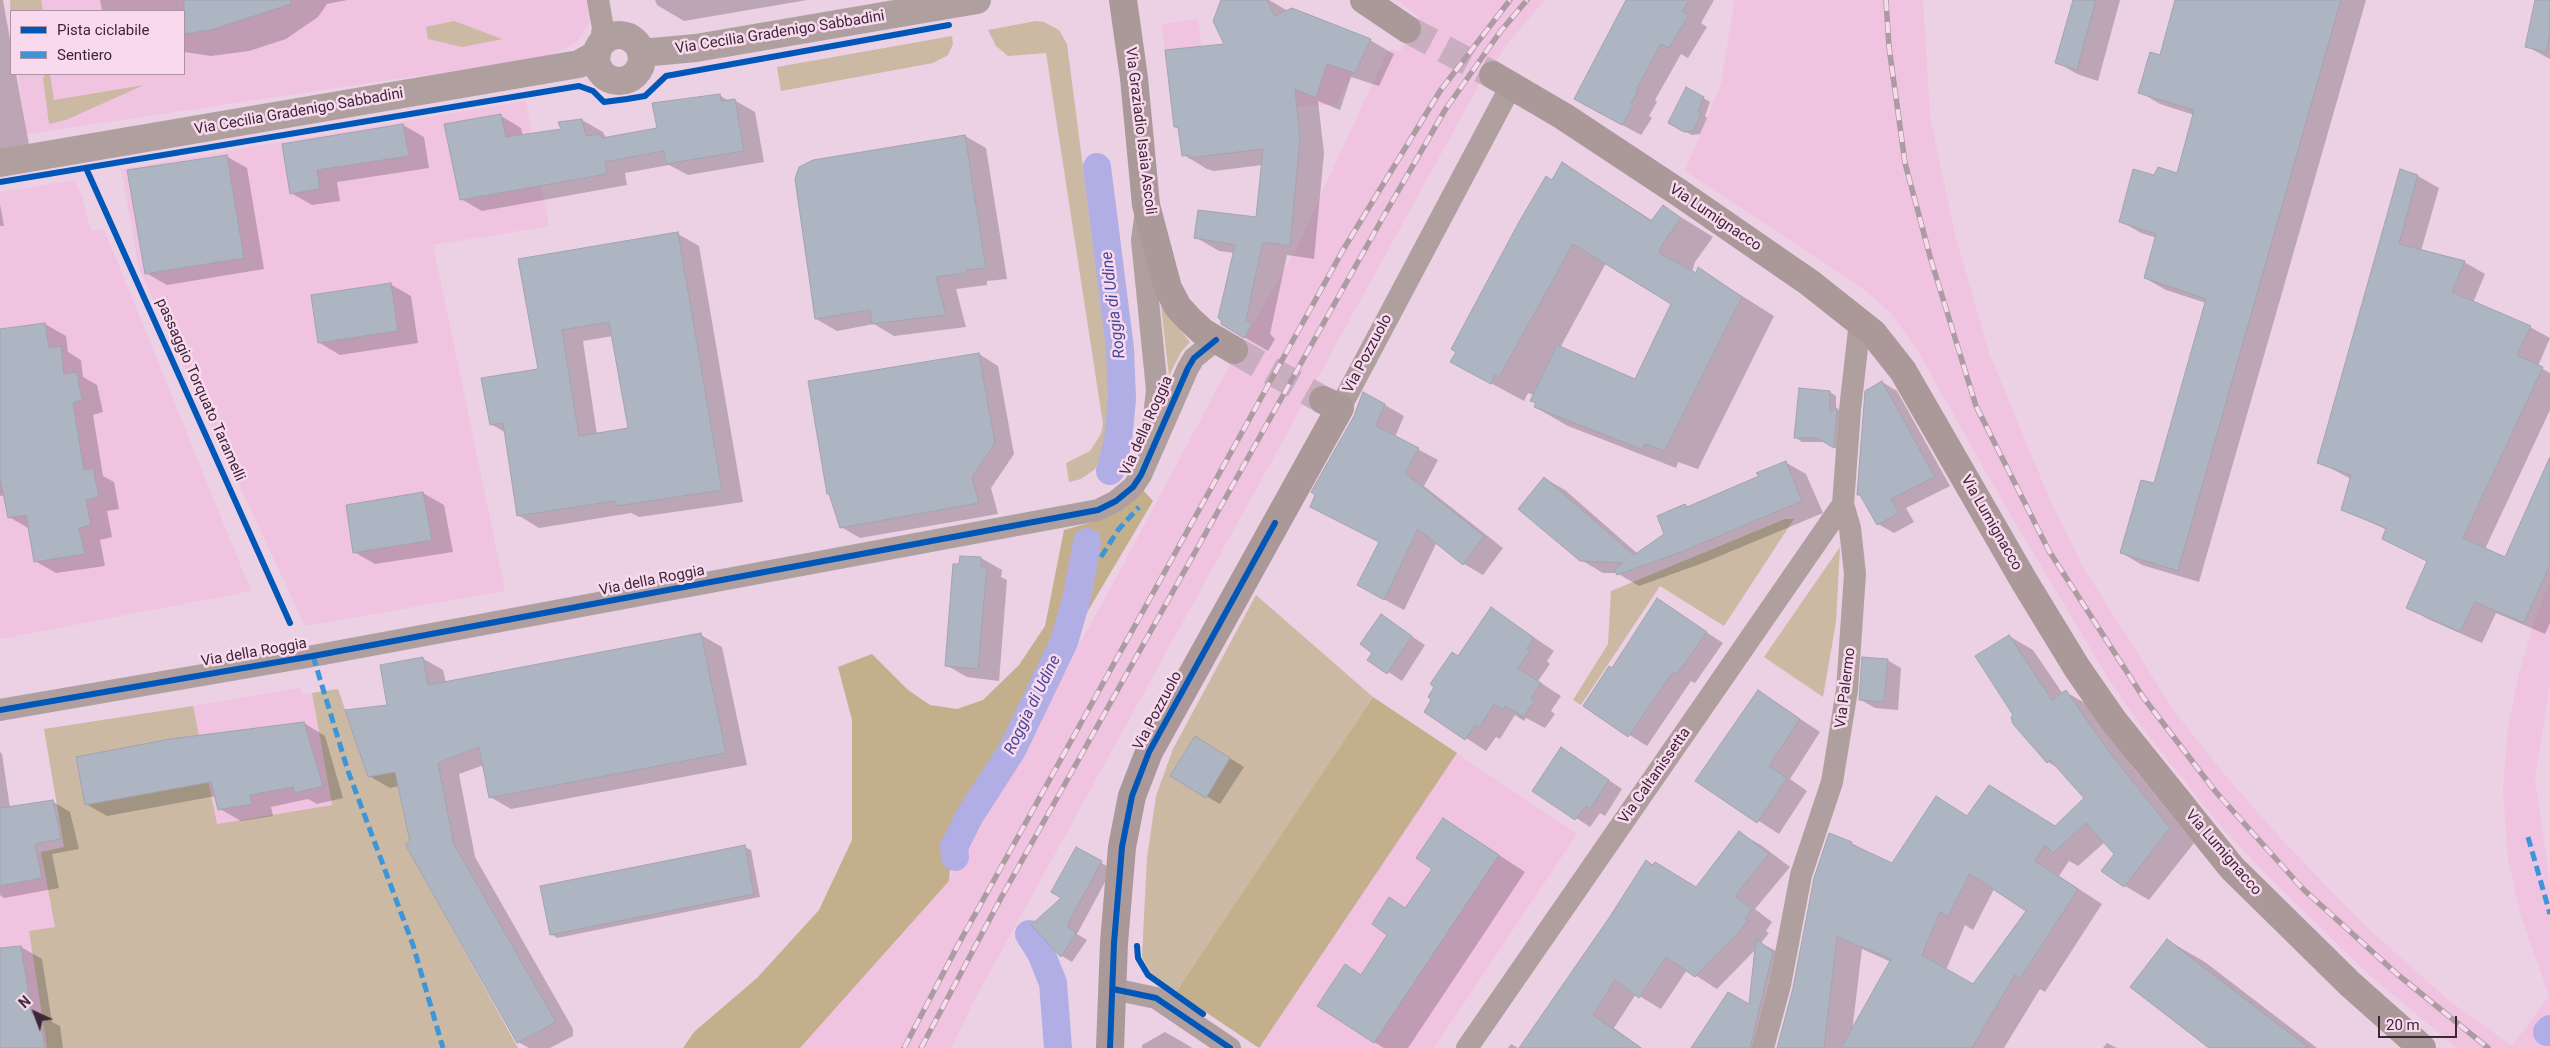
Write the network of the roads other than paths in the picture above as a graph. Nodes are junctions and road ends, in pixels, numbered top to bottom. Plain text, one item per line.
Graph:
1 (598, 0) edge
2 (977, 0) edge
3 (1122, 0) edge
4 (1364, 0) edge
5 (1407, 29) tunnel mouth
6 (598, 50) junction
7 (641, 53) junction
8 (1502, 80) joint
9 (0, 163) edge
10 (1146, 205) junction
11 (1860, 321) junction
12 (1224, 345) joint
13 (1331, 404) joint
14 (1148, 460) junction
15 (1843, 504) junction
16 (0, 710) edge
17 (1113, 989) junction
18 (1110, 1048) edge
19 (1230, 1048) edge
20 (1467, 1048) edge
21 (1763, 1048) edge
22 (2422, 1048) edge

1 - 6 street
2 - 7 street, Via Cecilia Gradenigo Sabbadini
3 - 10 main road, Via Graziadio Isaia Ascoli
4 - 5 main road
6 - 7 street, Via Cecilia Gradenigo Sabbadini
6 - 7 street
6 - 9 street, Via Cecilia Gradenigo Sabbadini
8 - 11 main road, Via Lumignacco
8 - 13 street, Via Pozzuolo
10 - 12 main road, Via Graziadio Isaia Ascoli
10 - 14 street, Via della Roggia
11 - 15 street, Via Palermo
11 - 22 main road, Via Lumignacco
12 - 14 street, Via della Roggia
13 - 17 main road, Via Pozzuolo
14 - 16 street, Via della Roggia
15 - 20 street, Via Caltanissetta
15 - 21 street, Via Palermo
17 - 18 main road, Via Pozzuolo
17 - 19 street

